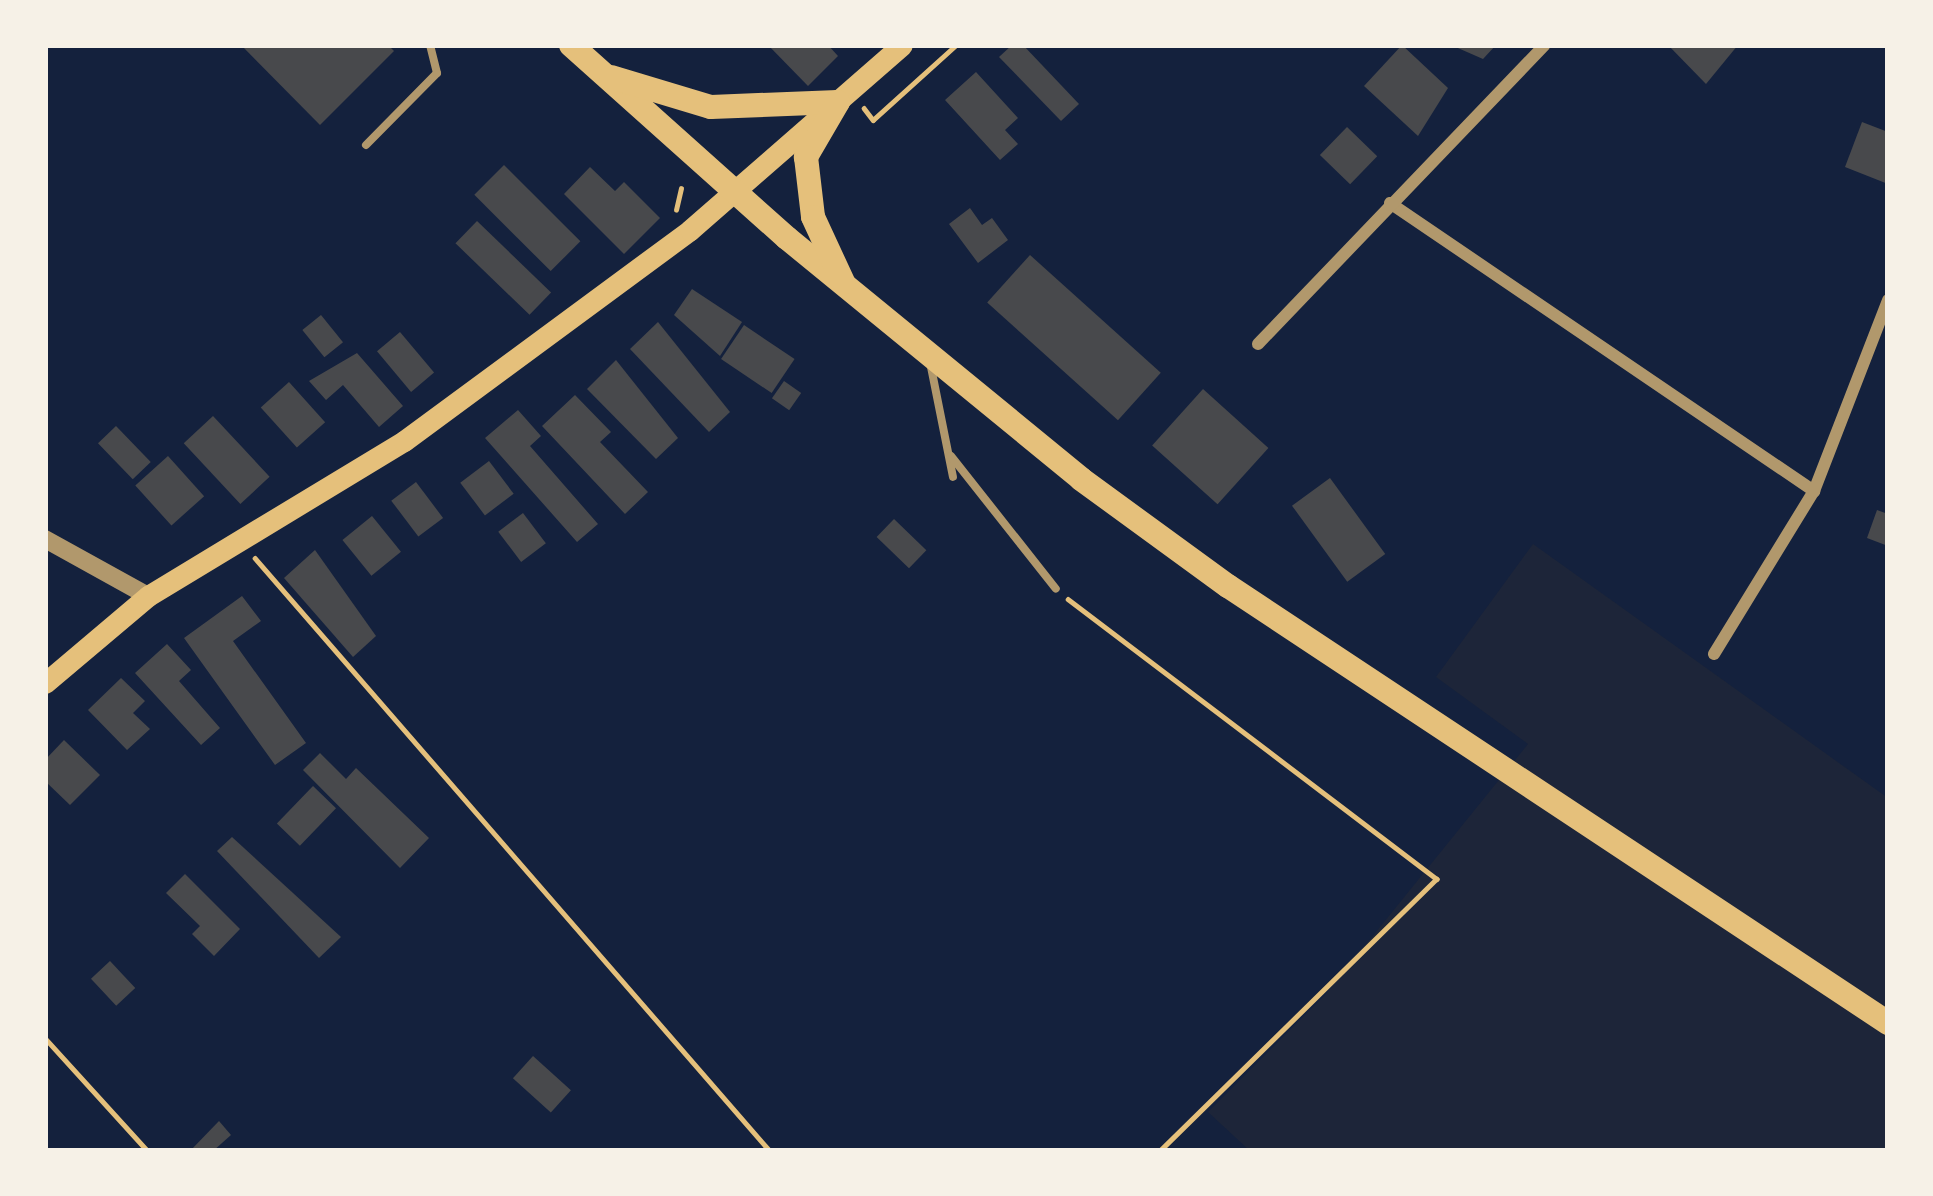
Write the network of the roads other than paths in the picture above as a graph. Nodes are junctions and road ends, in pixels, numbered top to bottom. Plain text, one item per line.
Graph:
1 (430, 45) edge
2 (571, 45) edge
3 (902, 45) edge
4 (1545, 45) edge
5 (607, 76) junction
6 (838, 102) junction
7 (366, 145) dead end
8 (737, 193) junction
9 (1390, 203) junction
10 (844, 284) junction
11 (1888, 300) edge
12 (1258, 344) dead end
13 (927, 354) junction
14 (951, 456) junction
15 (953, 477) dead end
16 (1814, 491) junction
17 (45, 539) edge
18 (1055, 589) road end
19 (148, 596) junction
20 (1714, 654) dead end
21 (45, 683) edge
22 (1888, 1022) edge

1 - 7 lane
2 - 5 main road
3 - 6 main road
4 - 9 street
5 - 6 main road
5 - 8 main road
6 - 8 main road
6 - 10 main road
8 - 10 main road
8 - 19 main road
9 - 12 street
9 - 16 street
10 - 13 main road
11 - 16 street
13 - 14 lane
13 - 22 main road
14 - 15 lane
14 - 18 lane
16 - 20 street
17 - 19 street
19 - 21 main road

